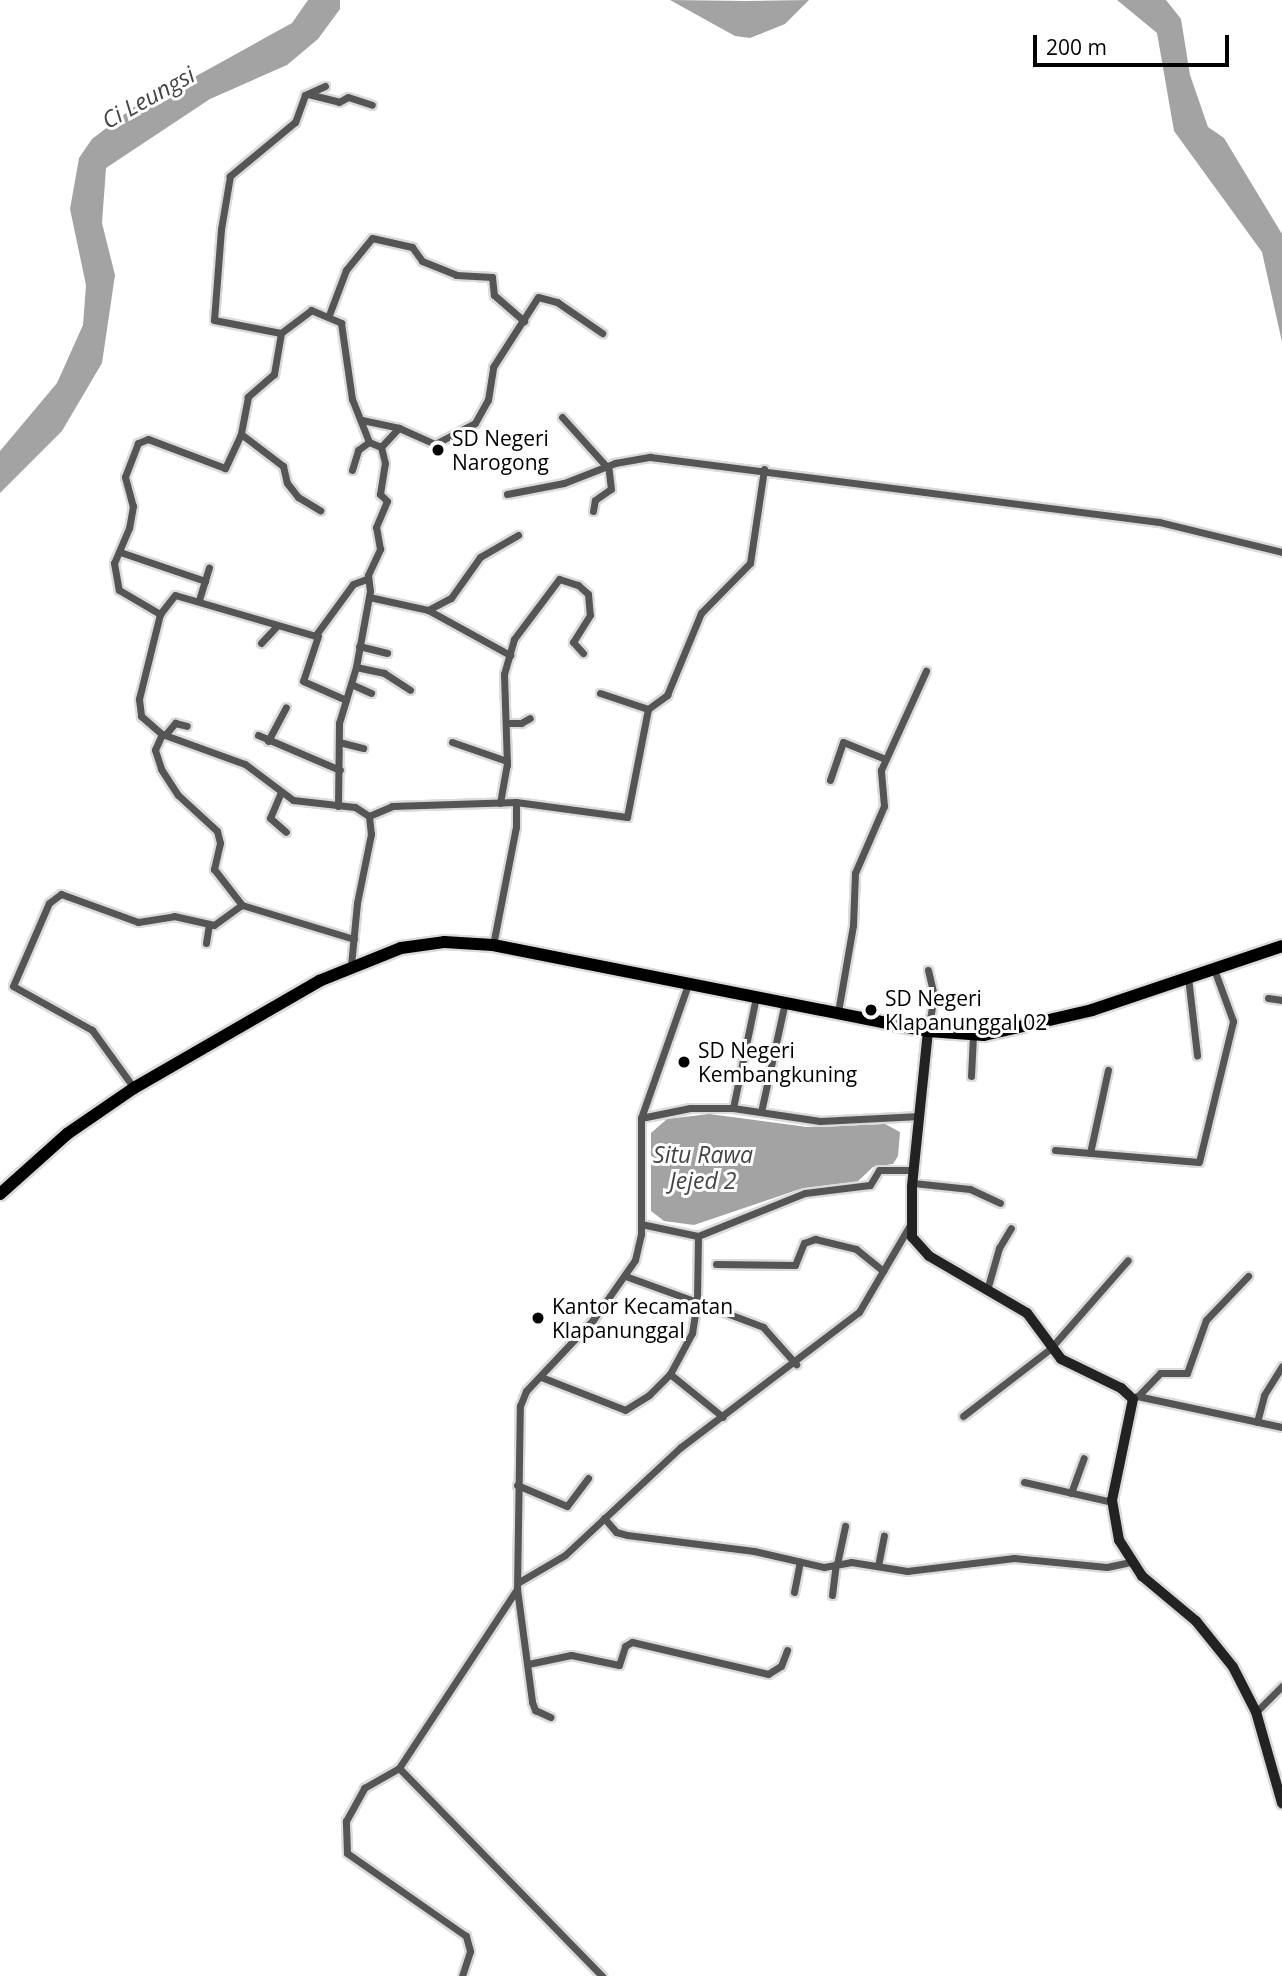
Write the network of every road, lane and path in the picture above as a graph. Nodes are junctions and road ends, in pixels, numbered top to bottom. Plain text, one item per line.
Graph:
1 (325, 86) dead end
2 (307, 94) junction
3 (372, 105) dead end
4 (329, 315) junction
5 (524, 321) junction
6 (282, 333) junction
7 (603, 333) dead end
8 (562, 418) dead end
9 (362, 419) junction
10 (399, 428) junction
11 (241, 434) junction
12 (369, 442) junction
13 (381, 447) junction
14 (607, 466) junction
15 (764, 469) junction
16 (352, 470) dead end
17 (507, 494) dead end
18 (320, 510) dead end
19 (593, 511) dead end
20 (518, 535) dead end
21 (120, 552) junction
22 (1282, 552) edge
23 (209, 566) dead end
24 (367, 579) junction
25 (205, 581) junction
26 (369, 597) junction
27 (199, 600) junction
28 (428, 610) junction
29 (160, 614) junction
30 (277, 626) junction
31 (318, 636) junction
32 (261, 643) dead end
33 (359, 646) junction
34 (387, 653) dead end
35 (583, 653) dead end
36 (510, 655) junction
37 (356, 667) junction
38 (926, 671) dead end
39 (351, 684) junction
40 (410, 690) dead end
41 (372, 693) dead end
42 (600, 693) dead end
43 (346, 700) junction
44 (286, 707) dead end
45 (648, 709) junction
46 (530, 718) dead end
47 (506, 723) junction
48 (187, 726) dead end
49 (163, 734) junction
50 (258, 735) dead end
51 (268, 741) junction
52 (339, 742) junction
53 (452, 742) dead end
54 (363, 748) dead end
55 (885, 759) junction
56 (507, 761) junction
57 (340, 769) junction
58 (830, 780) dead end
59 (281, 792) junction
60 (516, 802) junction
61 (500, 803) junction
62 (338, 806) junction
63 (369, 816) junction
64 (286, 832) dead end
65 (242, 905) junction
66 (209, 924) junction
67 (354, 939) junction
68 (206, 943) dead end
69 (493, 945) junction
70 (1282, 946) edge
71 (351, 965) junction
72 (1214, 969) junction
73 (928, 970) dead end
74 (1188, 977) junction
75 (689, 982) junction
76 (756, 997) junction
77 (1268, 998) dead end
78 (1282, 1000) edge
79 (785, 1002) junction
80 (838, 1012) junction
81 (928, 1031) junction
82 (973, 1035) junction
83 (1197, 1055) dead end
84 (1108, 1070) dead end
85 (971, 1076) dead end
86 (134, 1087) junction
87 (733, 1108) junction
88 (761, 1112) junction
89 (920, 1116) junction
90 (641, 1118) junction
91 (1055, 1150) dead end
92 (1090, 1153) junction
93 (914, 1170) junction
94 (913, 1182) junction
95 (0, 1194) edge
96 (1000, 1203) dead end
97 (641, 1224) junction
98 (910, 1226) junction
99 (1011, 1228) dead end
100 (698, 1236) junction
101 (1128, 1260) dead end
102 (716, 1264) dead end
103 (883, 1271) junction
104 (625, 1276) junction
105 (1248, 1276) dead end
106 (987, 1290) junction
107 (697, 1302) junction
108 (1050, 1349) junction
109 (796, 1364) junction
110 (1282, 1366) edge
111 (670, 1374) junction
112 (541, 1377) junction
113 (1136, 1397) junction
114 (963, 1416) dead end
115 (723, 1417) junction
116 (1257, 1422) junction
117 (1282, 1427) edge
118 (1084, 1458) dead end
119 (588, 1478) dead end
120 (1024, 1482) dead end
121 (517, 1485) junction
122 (1071, 1493) junction
123 (1112, 1502) junction
124 (604, 1518) junction
125 (845, 1526) dead end
126 (884, 1536) dead end
127 (800, 1562) junction
128 (1130, 1562) junction
129 (837, 1564) junction
130 (878, 1566) junction
131 (518, 1586) junction
132 (794, 1592) dead end
133 (832, 1595) dead end
134 (787, 1650) dead end
135 (528, 1664) junction
136 (1282, 1686) edge
137 (1256, 1712) junction
138 (550, 1717) dead end
139 (400, 1768) junction
140 (1282, 1803) edge
141 (462, 1976) edge
142 (602, 1976) edge

1 - 2 street
2 - 3 street
2 - 6 street
4 - 5 street
4 - 6 street
4 - 9 street
5 - 7 street
5 - 10 street
6 - 11 street
8 - 14 street
9 - 10 street
9 - 12 street
10 - 13 street
11 - 18 street
11 - 21 street
12 - 13 street
12 - 16 street
13 - 24 street
14 - 15 street
14 - 17 street
14 - 19 street
15 - 22 street
15 - 45 street
20 - 28 street
21 - 25 street
21 - 29 street
23 - 25 street
24 - 26 street
24 - 31 street
25 - 27 street
26 - 28 street
26 - 33 street
27 - 29 street
27 - 30 street
28 - 36 street
29 - 49 street
30 - 31 street
30 - 32 street
31 - 43 street
33 - 34 street
33 - 37 street
35 - 36 street
36 - 47 street
37 - 39 street
37 - 40 street
38 - 55 street
39 - 41 street
39 - 43 street
42 - 45 street
43 - 52 street
44 - 51 street
45 - 60 street
46 - 47 street
47 - 56 street
48 - 49 street
49 - 59 street
49 - 65 street
50 - 51 street
51 - 57 street
52 - 54 street
52 - 57 street
53 - 56 street
55 - 58 street
55 - 80 street
56 - 61 street
57 - 62 street
59 - 62 street
59 - 64 street
60 - 61 street
60 - 69 street
61 - 63 street
62 - 63 street
63 - 67 street
65 - 66 street
65 - 67 street
66 - 68 street
66 - 86 street
67 - 71 street
69 - 71 main road
69 - 75 main road
70 - 72 main road
71 - 86 main road
72 - 74 main road
72 - 92 street
73 - 81 street
74 - 82 main road
74 - 83 street
75 - 76 main road
75 - 90 street
76 - 79 main road
76 - 87 street
77 - 78 street
79 - 80 main road
79 - 88 street
80 - 81 main road
81 - 82 main road
81 - 89 street
82 - 85 street
84 - 92 street
86 - 95 main road
87 - 88 street
87 - 90 street
88 - 89 street
89 - 93 street
90 - 97 street
91 - 92 street
93 - 94 street
93 - 100 street
94 - 96 street
94 - 98 street
97 - 100 street
97 - 104 street
98 - 103 street
98 - 106 street
99 - 106 street
100 - 107 street
101 - 108 street
102 - 103 street
103 - 109 street
104 - 107 street
104 - 112 street
105 - 113 street
106 - 108 street
107 - 109 street
107 - 111 street
108 - 113 street
108 - 114 street
109 - 115 street
110 - 116 street
111 - 112 street
111 - 115 street
112 - 121 street
113 - 116 street
113 - 123 street
115 - 124 street
116 - 117 street
118 - 122 street
119 - 121 street
120 - 122 street
121 - 131 street
122 - 123 street
123 - 128 street
124 - 127 street
124 - 131 street
125 - 129 street
126 - 130 street
127 - 129 street
127 - 132 street
128 - 130 street
128 - 137 street
129 - 130 street
129 - 133 street
131 - 135 street
131 - 139 street
134 - 135 street
135 - 138 street
136 - 137 street
137 - 140 street
139 - 141 street
139 - 142 street

